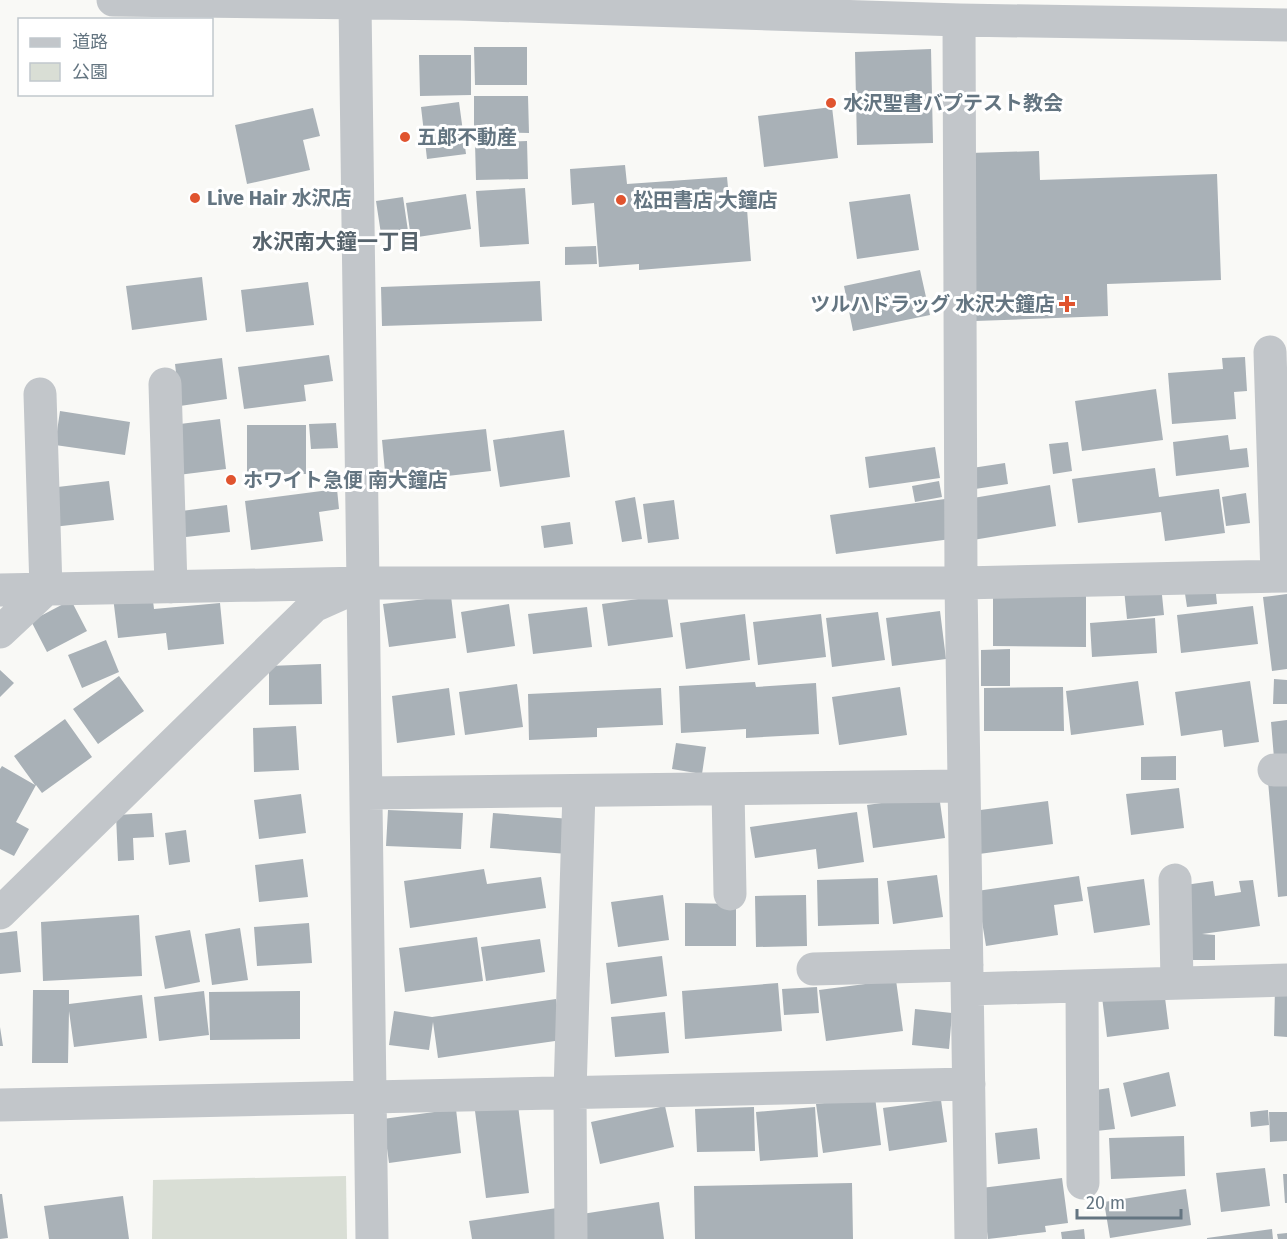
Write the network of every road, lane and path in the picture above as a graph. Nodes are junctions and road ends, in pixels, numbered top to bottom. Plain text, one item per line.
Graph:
1 (113, 0) edge
2 (460, 2) edge
3 (355, 4) junction
4 (959, 20) junction
5 (1287, 25) edge
6 (1270, 351) dead end
7 (165, 384) dead end
8 (40, 394) dead end
9 (1282, 576) edge
10 (365, 583) junction
11 (961, 583) junction
12 (171, 587) junction
13 (46, 589) junction
14 (0, 590) edge
15 (0, 632) edge
16 (964, 786) junction
17 (728, 789) junction
18 (579, 791) junction
19 (367, 793) junction
20 (1175, 880) dead end
21 (730, 894) dead end
22 (0, 913) edge
23 (813, 969) dead end
24 (967, 977) junction
25 (1287, 980) edge
26 (1177, 983) junction
27 (1082, 986) junction
28 (969, 1084) junction
29 (570, 1092) junction
30 (370, 1095) junction
31 (0, 1105) edge
32 (1083, 1183) dead end
33 (372, 1239) edge
34 (571, 1239) edge
35 (971, 1239) edge

1 - 3 street
2 - 3 street
2 - 4 street
3 - 10 street
4 - 5 street
4 - 11 street
6 - 9 street
7 - 12 street
8 - 13 street
9 - 11 street
10 - 11 street
10 - 12 street
10 - 19 street
10 - 22 street
11 - 16 street
12 - 13 street
13 - 14 street
13 - 15 street
16 - 17 street
16 - 24 street
17 - 18 street
17 - 21 street
18 - 19 street
18 - 29 street
19 - 30 street
20 - 26 street
23 - 24 street
24 - 27 street
24 - 28 street
25 - 26 street
26 - 27 street
27 - 32 street
28 - 29 street
28 - 35 street
29 - 30 street
29 - 34 street
30 - 31 street
30 - 33 street

